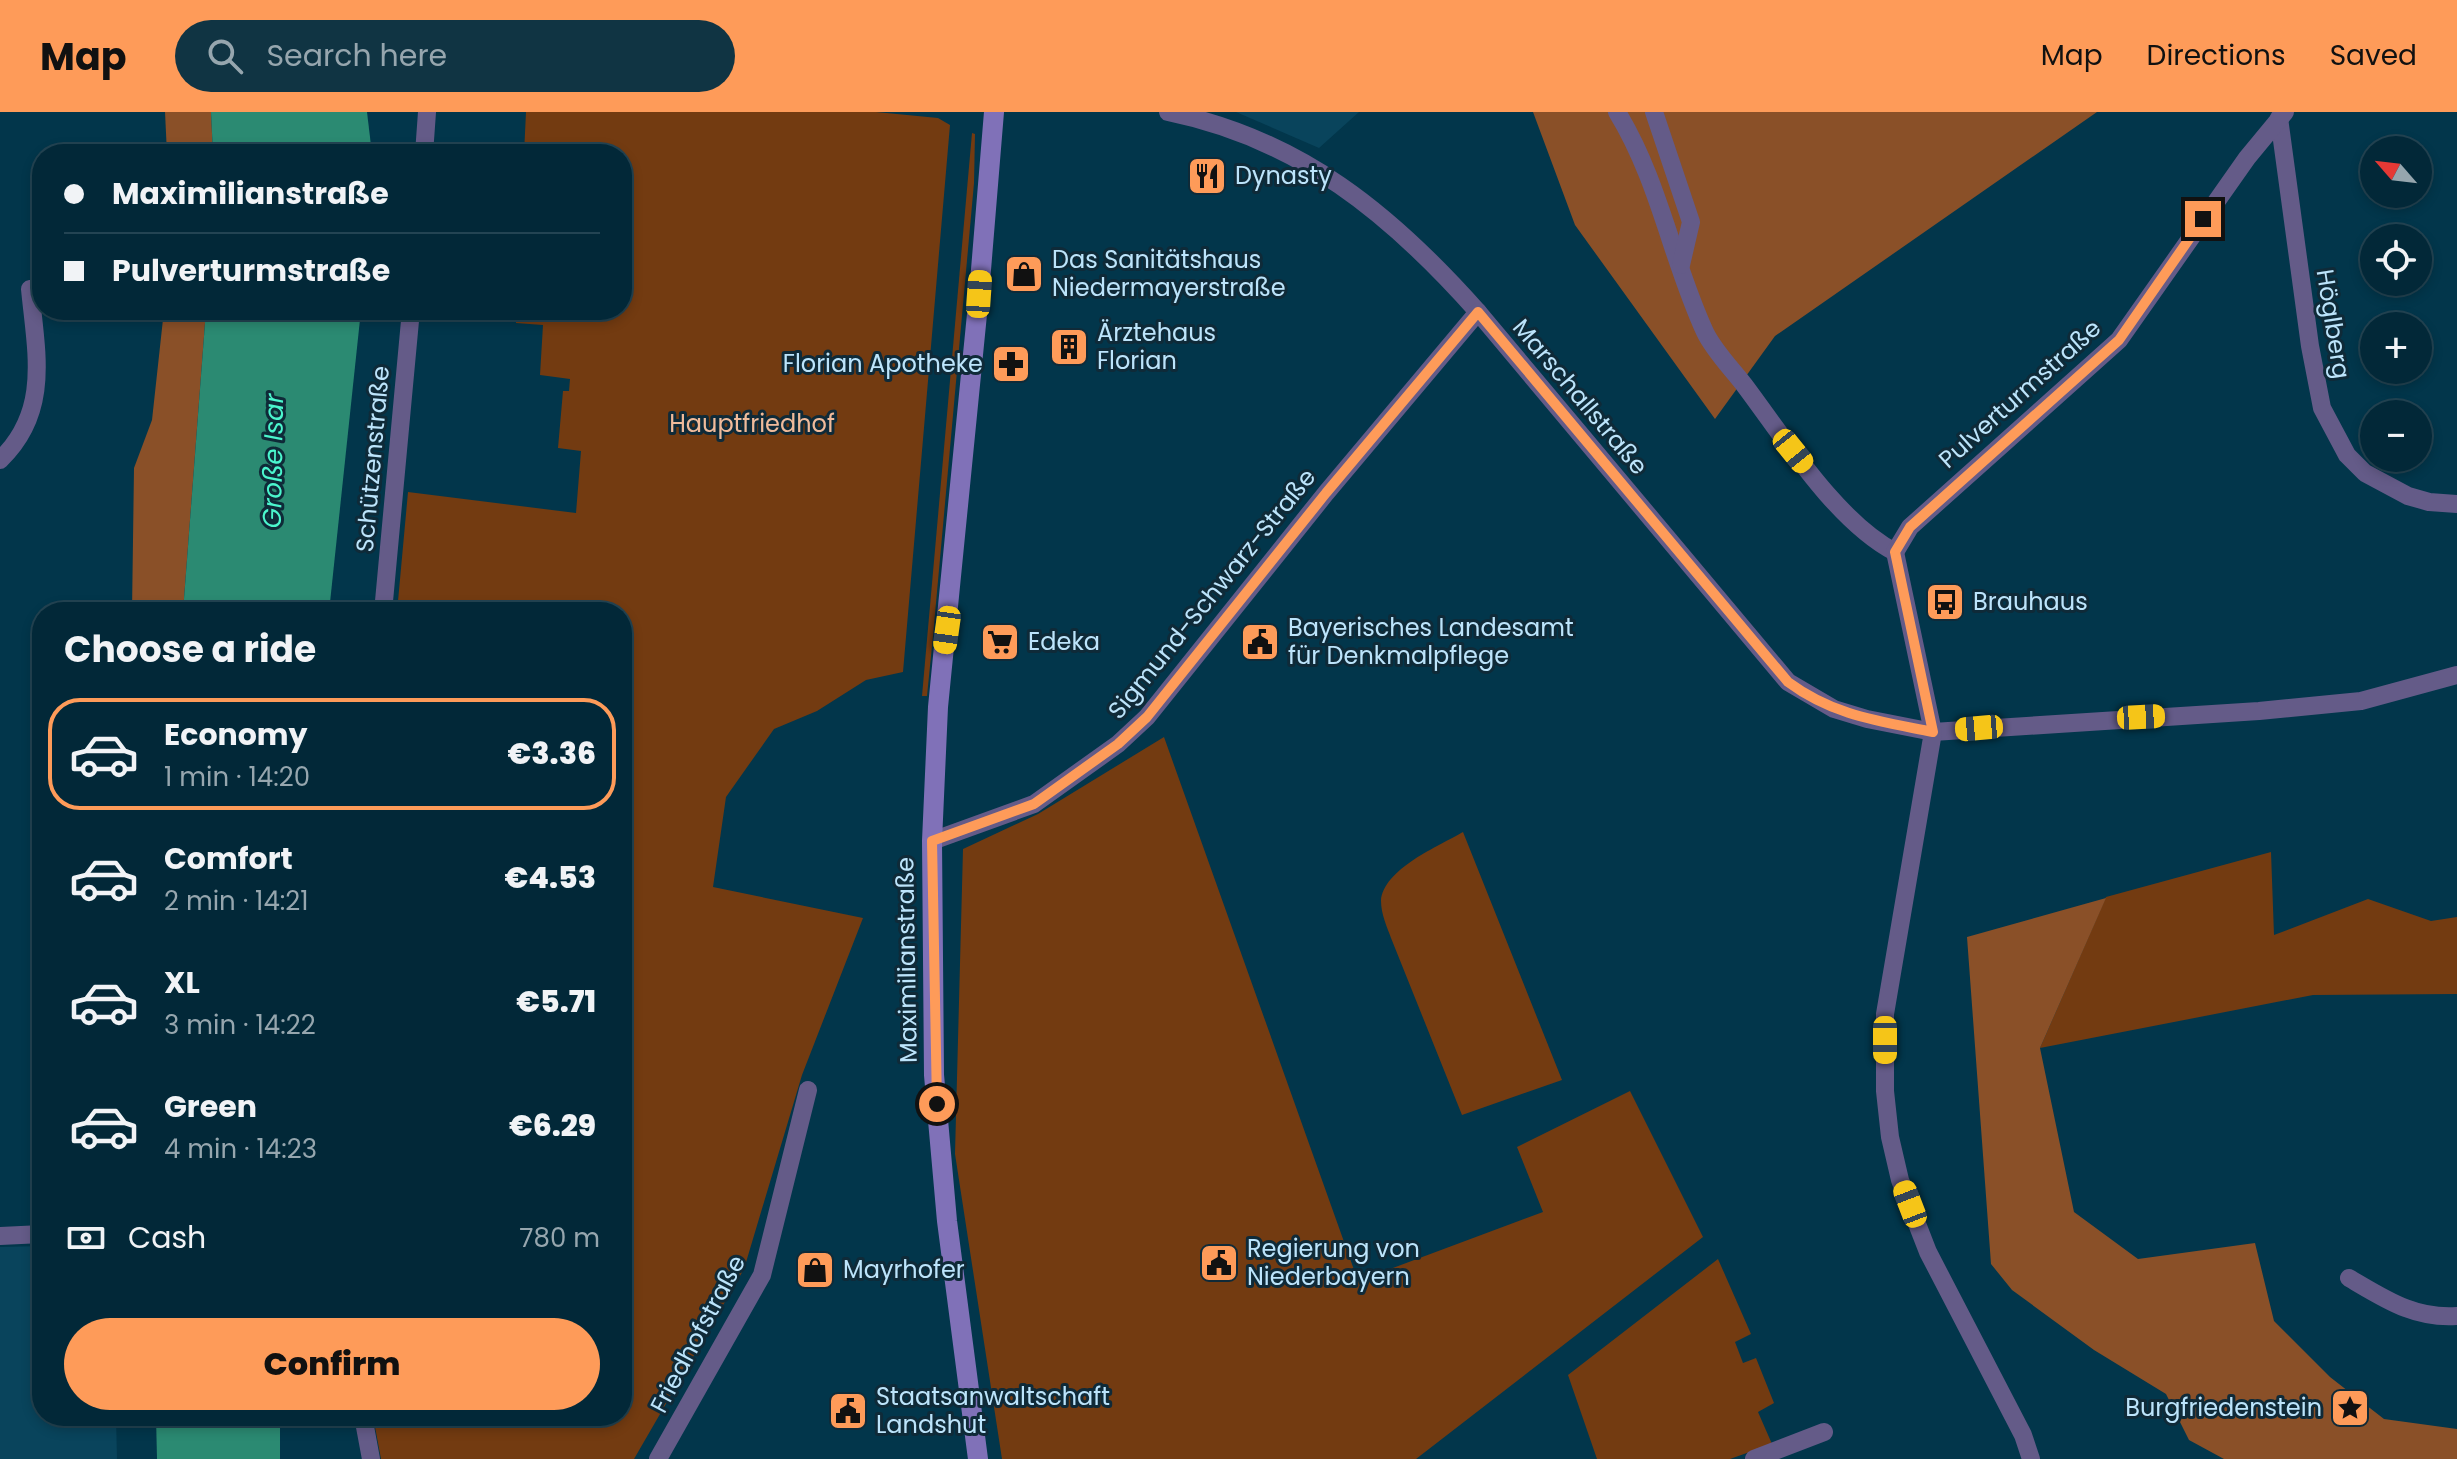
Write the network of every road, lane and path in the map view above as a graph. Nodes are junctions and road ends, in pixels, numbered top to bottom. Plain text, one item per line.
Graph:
1 (427, 112) edge
2 (994, 112) edge
3 (1168, 112) edge
4 (1617, 112) edge
5 (1654, 112) edge
6 (2282, 115) edge
7 (425, 144) edge
8 (1681, 265) junction
9 (30, 289) dead end
10 (32, 312) edge
11 (1478, 312) junction
12 (33, 320) edge
13 (410, 320) edge
14 (0, 460) edge
15 (2457, 504) edge
16 (1895, 552) junction
17 (384, 602) edge
18 (2457, 675) edge
19 (1933, 732) junction
20 (932, 841) junction
21 (808, 1090) dead end
22 (32, 1234) edge
23 (0, 1236) edge
24 (2349, 1278) dead end
25 (2457, 1316) edge
26 (365, 1426) edge
27 (1824, 1432) dead end
28 (371, 1459) edge
29 (658, 1459) edge
30 (978, 1459) edge
31 (1754, 1459) edge
32 (2031, 1459) edge

1 - 7 street
2 - 20 main road, Maximilianstraße
3 - 11 street, Marschallstraße
4 - 8 street
5 - 8 street
6 - 15 street, Höglberg
6 - 16 street, Pulverturmstraße
8 - 16 street
9 - 10 street
11 - 19 street, Marschallstraße
11 - 20 street, Sigmund-Schwarz-Straße
12 - 14 street
13 - 17 street, Schützenstraße
16 - 19 street
18 - 19 street, Marschallstraße
19 - 32 street
20 - 30 main road, Maximilianstraße
21 - 29 street, Friedhofstraße
22 - 23 street
24 - 25 street
26 - 28 street
27 - 31 street

